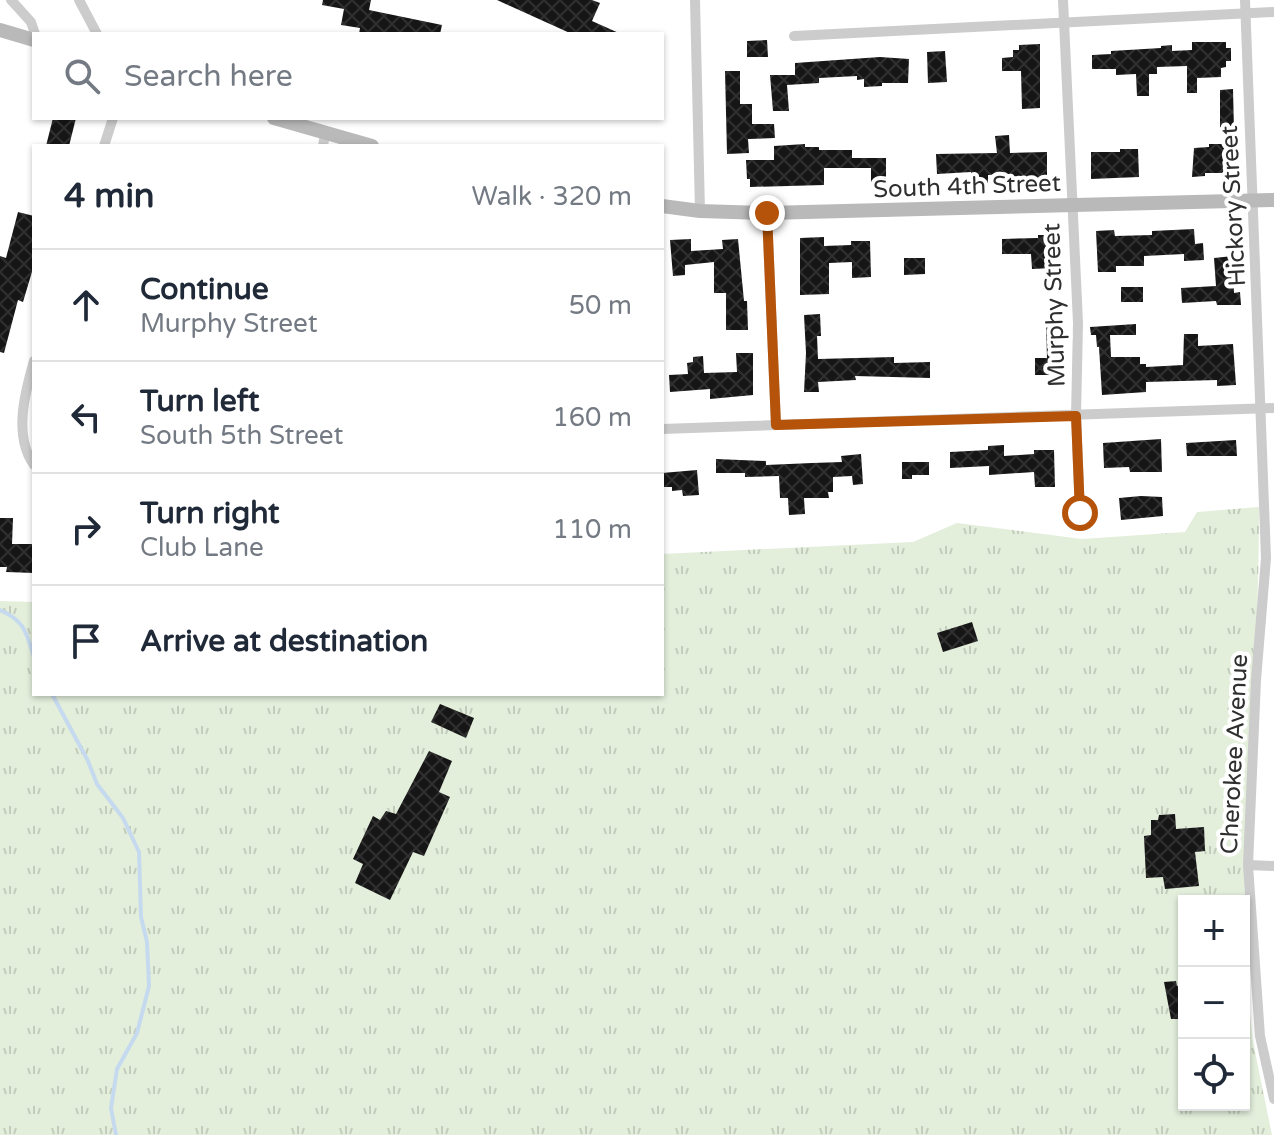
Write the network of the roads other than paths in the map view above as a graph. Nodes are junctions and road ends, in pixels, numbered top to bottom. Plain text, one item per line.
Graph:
1 (11, 0) edge
2 (79, 0) edge
3 (695, 0) edge
4 (1063, 0) edge
5 (1245, 0) edge
6 (1274, 12) edge
7 (1245, 13) junction
8 (1064, 21) junction
9 (0, 30) edge
10 (34, 32) edge
11 (96, 32) edge
12 (32, 36) edge
13 (794, 36) dead end
14 (112, 120) edge
15 (279, 120) edge
16 (324, 140) edge
17 (105, 144) edge
18 (356, 144) edge
19 (1274, 200) edge
20 (1254, 201) junction
21 (1071, 205) junction
22 (664, 206) edge
23 (700, 211) junction
24 (767, 213) junction
25 (32, 368) edge
26 (1274, 408) edge
27 (1260, 409) junction
28 (1076, 416) junction
29 (776, 425) junction
30 (664, 429) edge
31 (32, 462) edge
32 (1080, 513) dead end
33 (1248, 865) junction
34 (1274, 866) edge
35 (1274, 1099) edge

1 - 10 street
2 - 11 street
3 - 23 street
4 - 8 street, Murphy Street
5 - 7 street, Hickory Street
6 - 7 street
7 - 8 street
7 - 20 street, Hickory Street
8 - 13 street
8 - 21 street, Murphy Street
9 - 12 main road
14 - 17 street
15 - 16 main road
16 - 18 main road
19 - 20 main road, South 4th Street
20 - 21 main road, South 4th Street
20 - 27 street, Hickory Street
21 - 24 main road, South 4th Street
21 - 28 street, Murphy Street
22 - 23 main road, South 4th Street
23 - 24 main road, South 4th Street
24 - 29 street
25 - 31 street
26 - 27 street
27 - 28 street
27 - 33 street, Cherokee Avenue
28 - 29 street
28 - 32 street, Murphy Street
29 - 30 street
33 - 34 street
33 - 35 street, Cherokee Avenue

